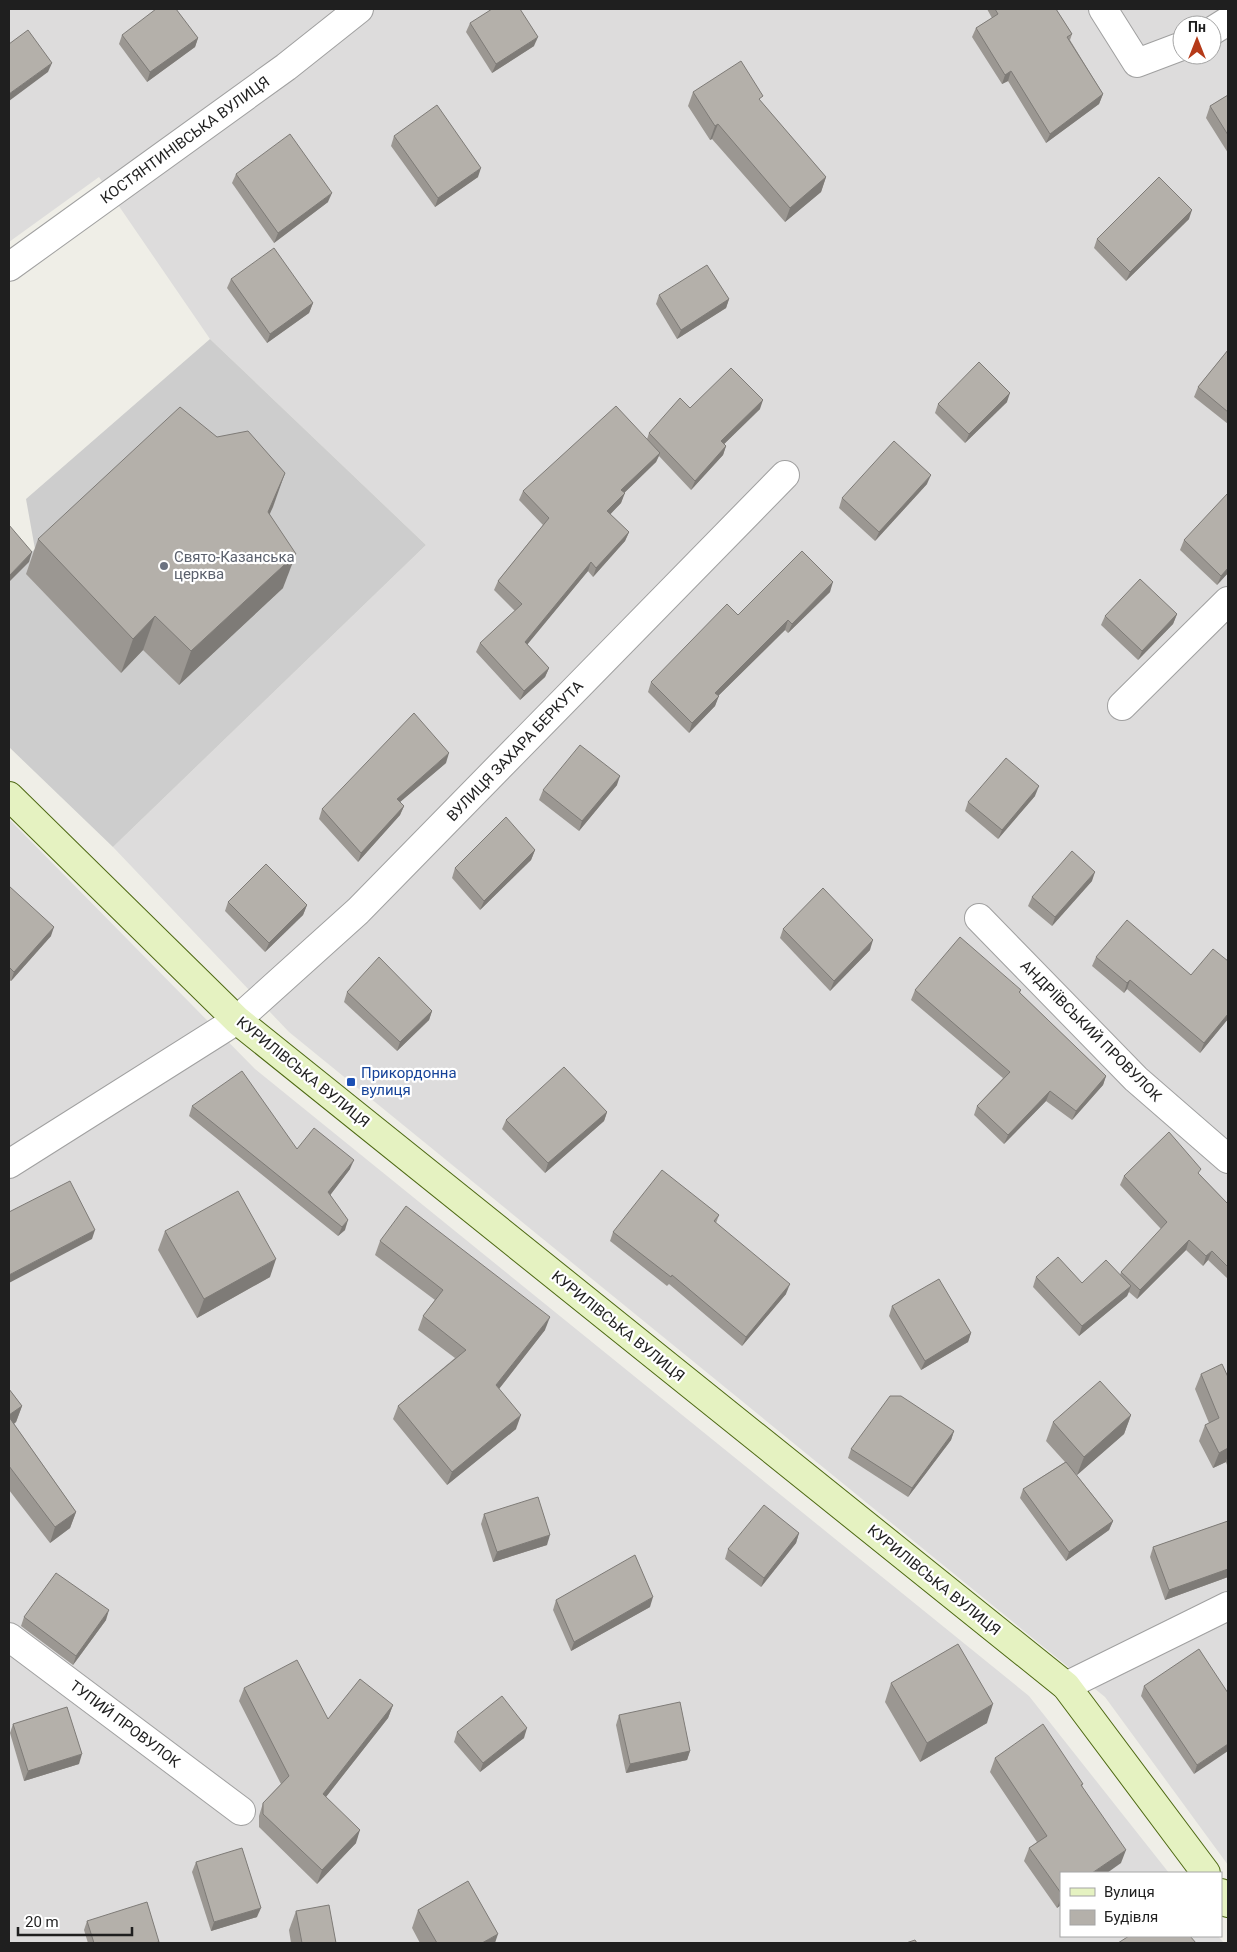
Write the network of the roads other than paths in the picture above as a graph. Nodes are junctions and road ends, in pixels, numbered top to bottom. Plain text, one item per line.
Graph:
1 (359, 9) edge
2 (1103, 9) edge
3 (1172, 50) edge
4 (9, 268) edge
5 (785, 475) dead end
6 (1228, 601) edge
7 (1122, 706) dead end
8 (9, 796) edge
9 (979, 918) dead end
10 (237, 1020) junction
11 (1228, 1159) edge
12 (9, 1164) edge
13 (1228, 1606) edge
14 (9, 1637) edge
15 (1066, 1686) junction
16 (241, 1811) dead end
17 (1205, 1872) edge

1 - 4 street, КОСТЯНТИНІВСЬКА ВУЛИЦЯ
2 - 3 street
5 - 10 street, ВУЛИЦЯ ЗАХАРА БЕРКУТА
6 - 7 street
8 - 10 main road, КУРИЛІВСЬКА ВУЛИЦЯ
9 - 11 street, АНДРІЇВСЬКИЙ ПРОВУЛОК
10 - 12 street
10 - 15 main road, КУРИЛІВСЬКА ВУЛИЦЯ
13 - 15 street
14 - 16 street, ТУПИЙ ПРОВУЛОК
15 - 17 main road, КУРИЛІВСЬКА ВУЛИЦЯ

